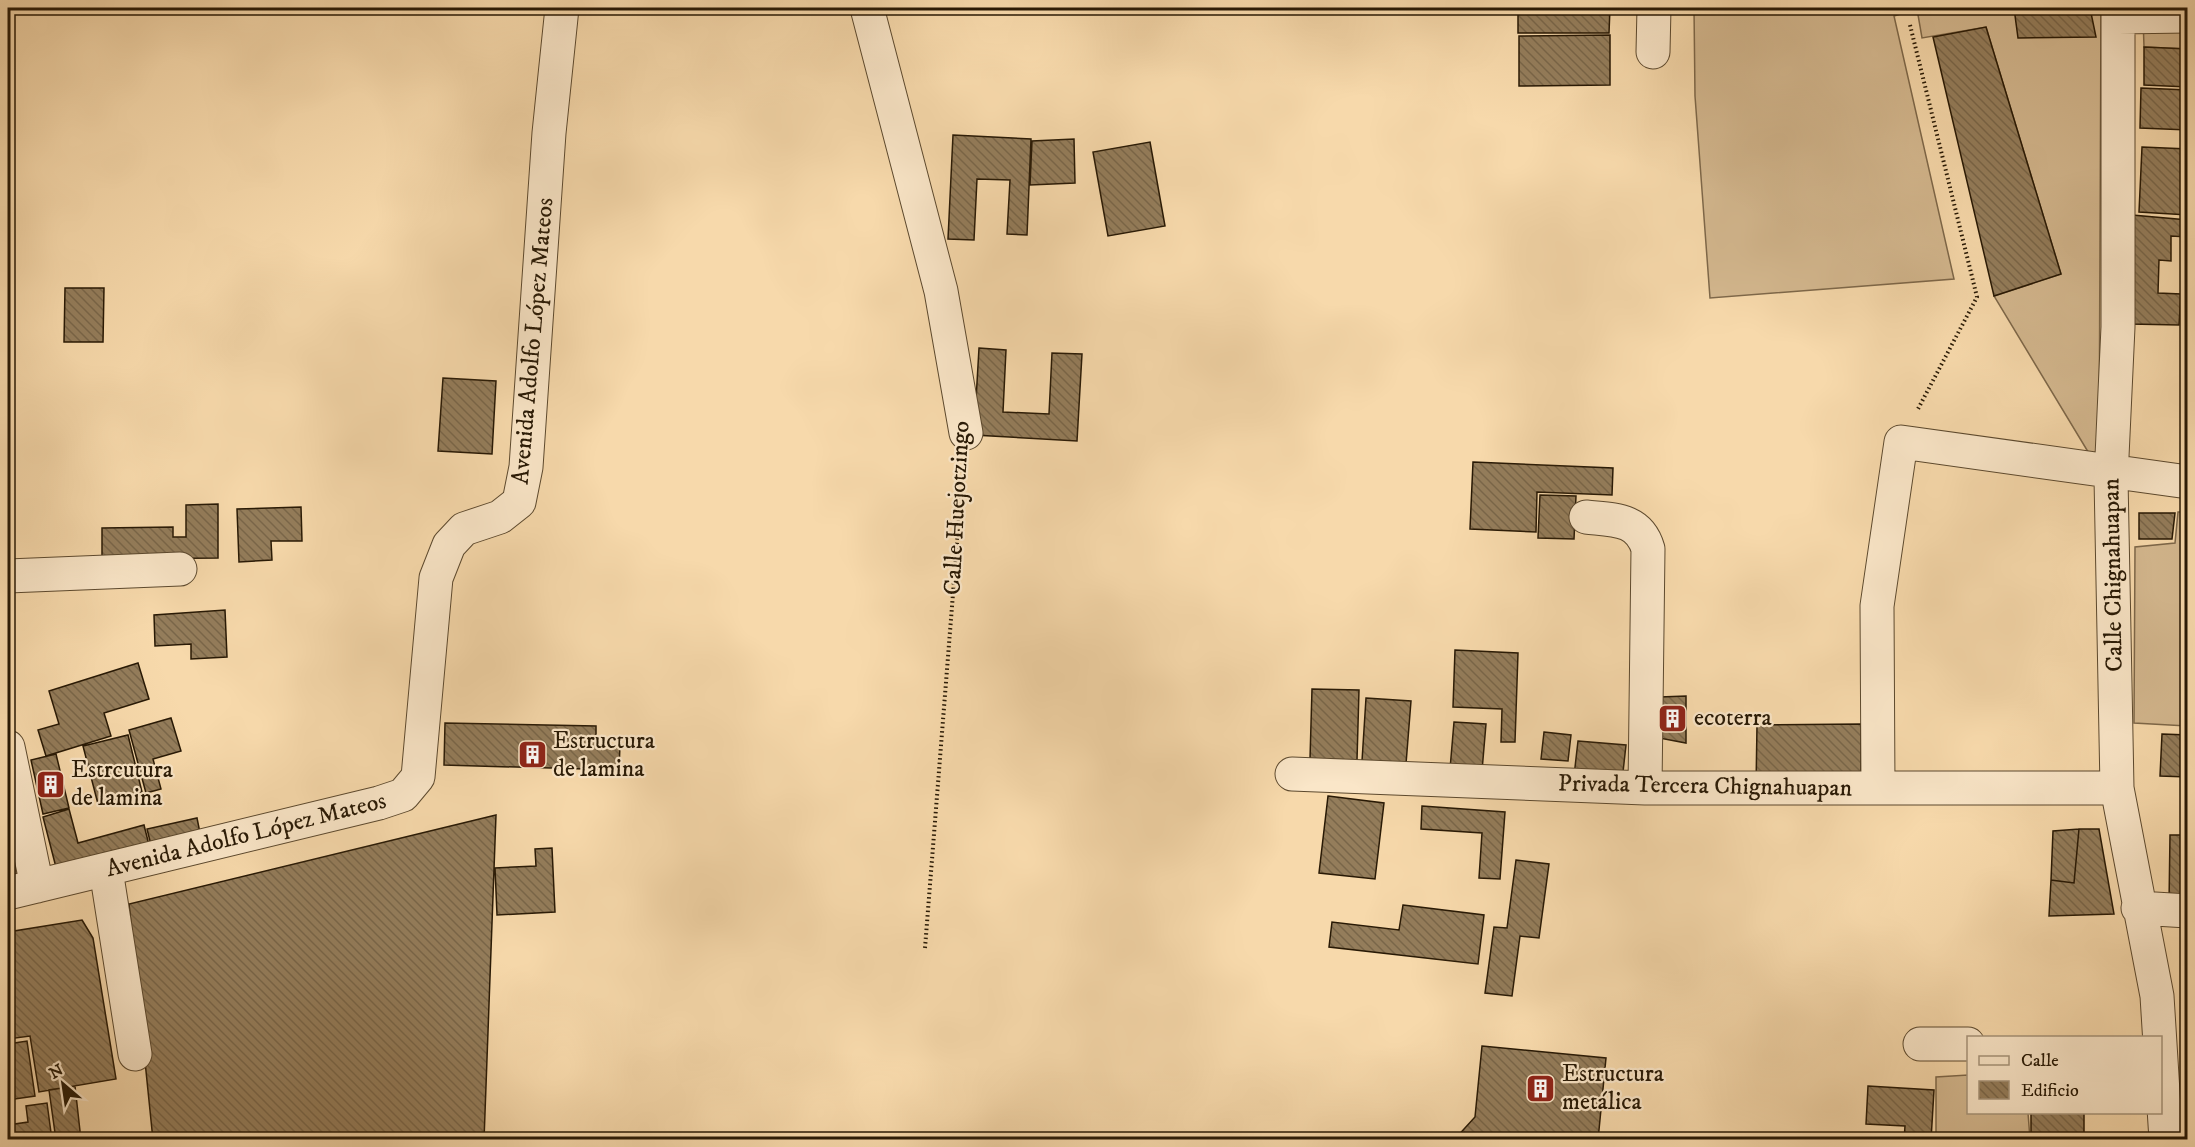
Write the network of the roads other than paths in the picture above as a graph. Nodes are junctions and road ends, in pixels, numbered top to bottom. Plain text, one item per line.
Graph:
1 (562, 8) edge
2 (867, 8) edge
3 (1654, 8) edge
4 (2118, 12) edge
5 (2187, 16) edge
6 (1653, 52) dead end
7 (966, 433) road end
8 (2111, 472) junction
9 (2187, 482) edge
10 (1586, 517) dead end
11 (180, 569) dead end
12 (8, 576) edge
13 (8, 747) edge
14 (1292, 774) dead end
15 (1646, 788) junction
16 (1878, 788) junction
17 (2117, 788) junction
18 (106, 870) junction
19 (22, 889) edge
20 (2138, 908) junction
21 (2187, 911) edge
22 (2160, 1036) edge
23 (1920, 1044) dead end
24 (1967, 1044) edge
25 (135, 1054) dead end
26 (2162, 1064) edge
27 (2166, 1140) edge

1 - 18 street, Avenida Adolfo López Mateos
2 - 7 street, Calle Huejotzingo
3 - 6 street
4 - 5 street
4 - 8 street, Calle Chignahuapan
8 - 9 street
8 - 16 street
8 - 17 street, Calle Chignahuapan
10 - 15 street
11 - 12 street
13 - 19 street
14 - 15 street, Privada Tercera Chignahuapan
15 - 16 street, Privada Tercera Chignahuapan
16 - 17 street, Privada Tercera Chignahuapan
17 - 20 street, Calle Chignahuapan
18 - 19 street, Avenida Adolfo López Mateos
18 - 25 street
20 - 21 street
20 - 22 street, Calle Chignahuapan
23 - 24 street
26 - 27 street, Calle Chignahuapan

